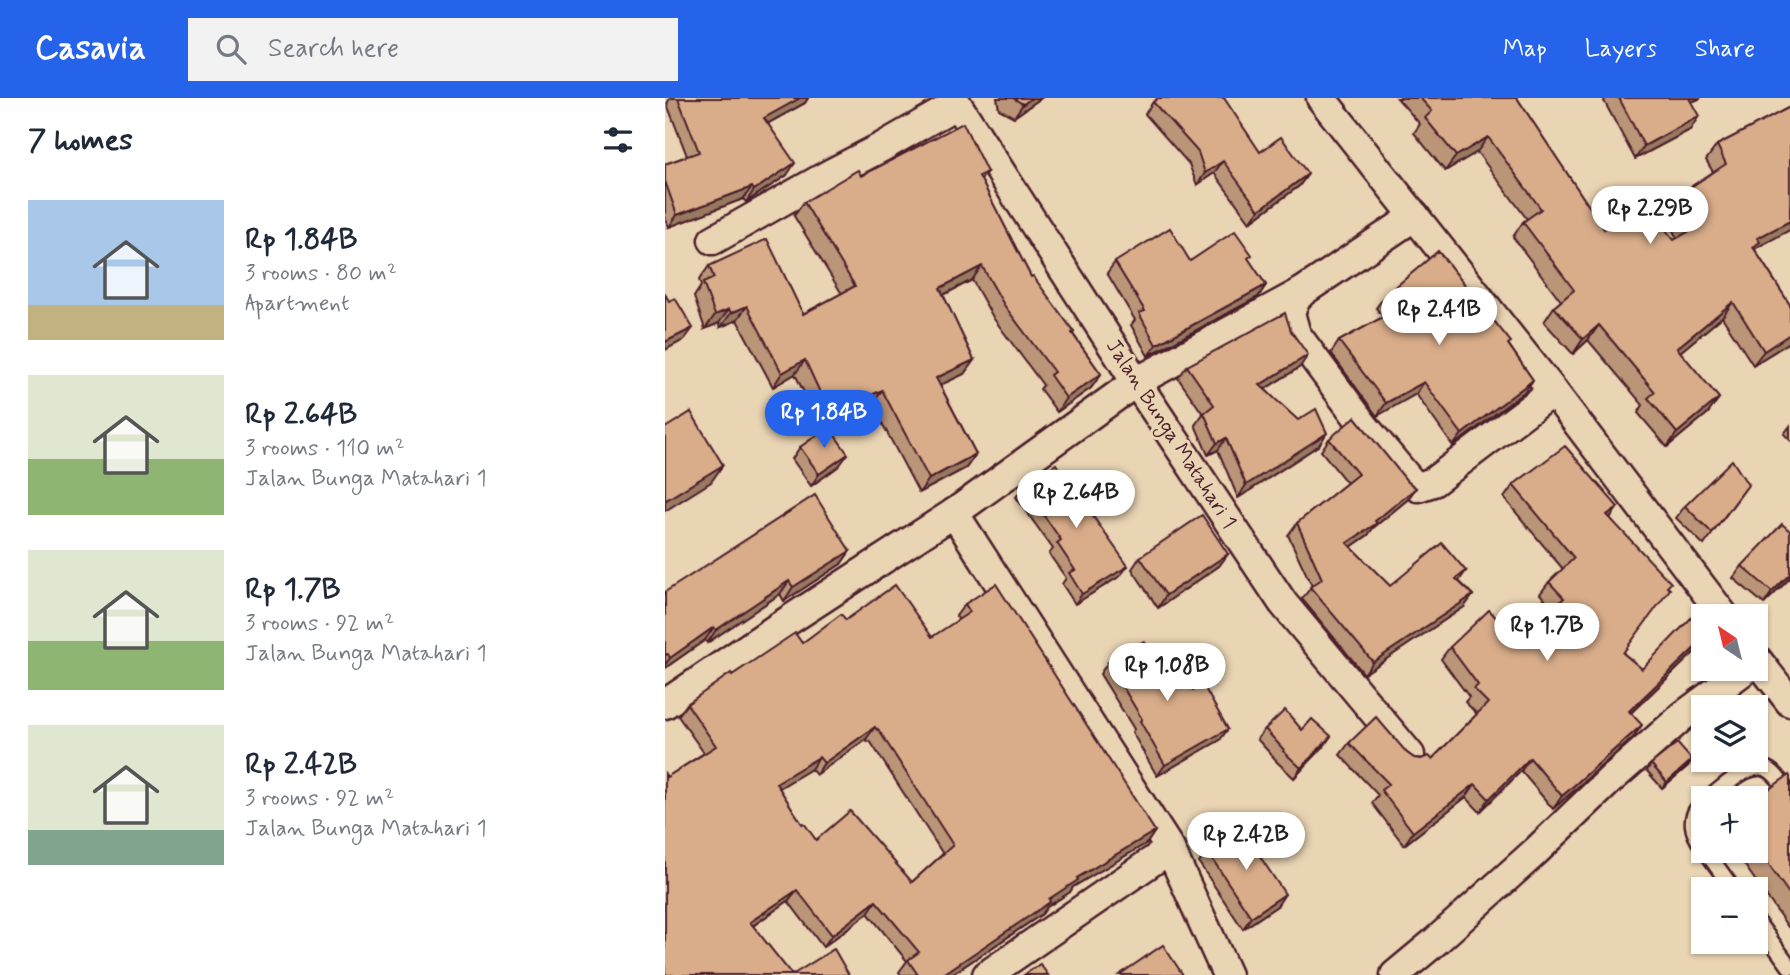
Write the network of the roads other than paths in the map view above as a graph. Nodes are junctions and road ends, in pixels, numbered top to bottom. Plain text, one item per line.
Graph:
1 (1321, 98) edge
2 (955, 101) edge
3 (1415, 216) junction
4 (713, 240) dead end
5 (1302, 292) junction
6 (1136, 382) junction
7 (1553, 391) junction
8 (954, 513) junction
9 (1715, 604) edge
10 (1768, 678) edge
11 (1729, 681) edge
12 (1790, 702) edge
13 (665, 704) edge
14 (1410, 755) edge
15 (1725, 786) edge
16 (1790, 796) edge
17 (1170, 849) junction
18 (1768, 937) edge
19 (1790, 967) edge
20 (987, 975) edge
21 (1227, 975) edge
22 (1395, 975) edge

1 - 3 street
2 - 4 street
2 - 6 street, Jalan Bunga Matahari 1
3 - 5 street
3 - 7 street
5 - 6 street
5 - 7 street
6 - 8 street
6 - 14 street, Jalan Bunga Matahari 1
7 - 9 street
8 - 13 street
8 - 17 street
10 - 12 street
11 - 22 street
15 - 16 lane
17 - 20 street
17 - 21 street
18 - 19 lane

